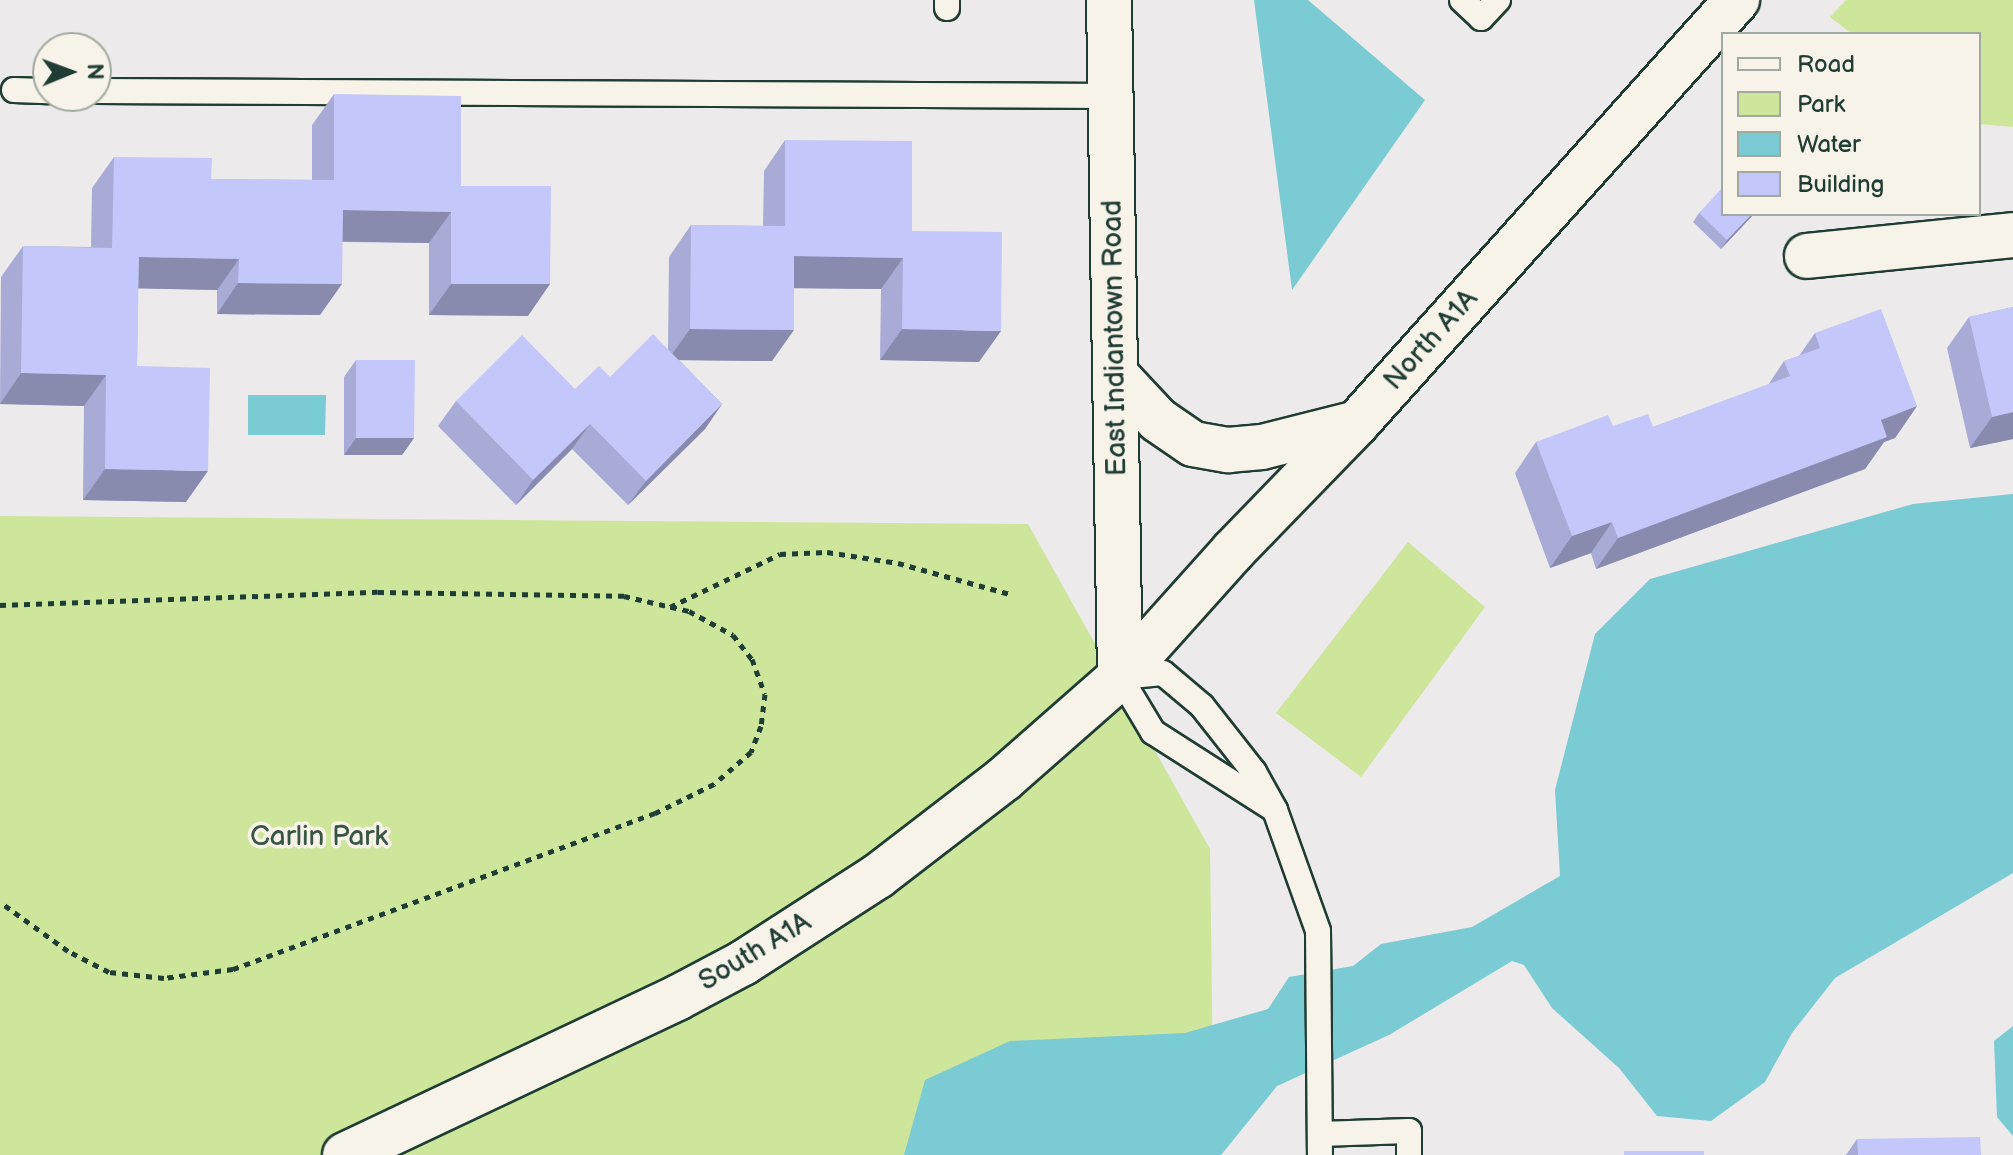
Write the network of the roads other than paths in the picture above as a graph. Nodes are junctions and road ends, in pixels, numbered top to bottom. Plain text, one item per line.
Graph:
1 (1109, 0) edge
2 (1462, 0) edge
3 (1498, 0) edge
4 (1737, 0) edge
5 (14, 90) dead end
6 (32, 91) edge
7 (112, 91) edge
8 (1110, 96) junction
9 (2013, 235) edge
10 (1807, 256) dead end
11 (1115, 374) junction
12 (1357, 423) junction
13 (1120, 677) junction
14 (1275, 810) junction
15 (1320, 1145) edge
16 (345, 1155) edge
17 (1409, 1155) edge

1 - 8 street, East Indiantown Road
2 - 3 lane
4 - 12 street, North A1A
5 - 6 lane
7 - 8 lane
8 - 11 street, East Indiantown Road
9 - 10 street
11 - 12 street
11 - 13 street, East Indiantown Road
12 - 13 street, North A1A
13 - 14 lane
13 - 14 lane
13 - 16 street, South A1A
14 - 15 lane
15 - 17 lane

